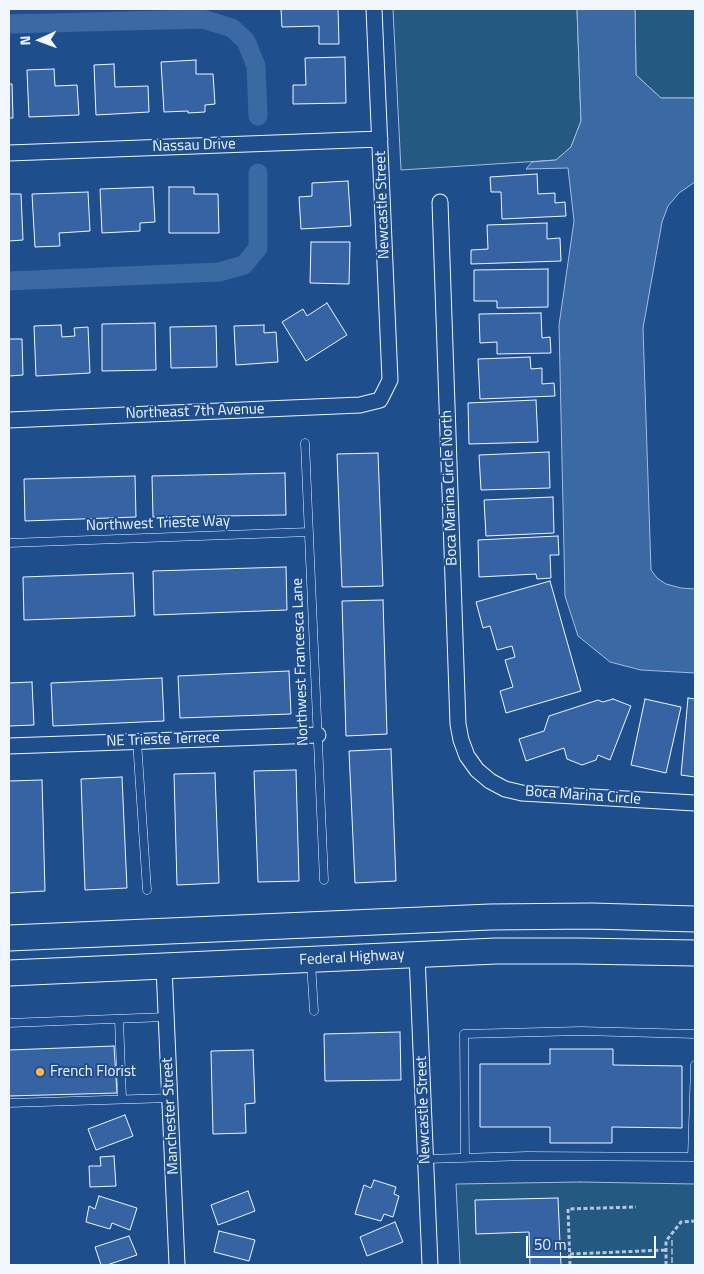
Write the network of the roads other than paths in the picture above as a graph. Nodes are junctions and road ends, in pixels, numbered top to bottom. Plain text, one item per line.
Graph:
1 (374, 9) edge
2 (380, 139) junction
3 (9, 153) edge
4 (440, 202) dead end
5 (380, 400) joint
6 (9, 420) edge
7 (305, 443) dead end
8 (309, 532) junction
9 (9, 543) edge
10 (318, 734) junction
11 (137, 741) junction
12 (9, 746) edge
13 (477, 770) joint
14 (695, 803) edge
15 (324, 880) dead end
16 (147, 890) dead end
17 (490, 917) junction
18 (695, 919) edge
19 (419, 920) junction
20 (9, 938) edge
21 (695, 953) edge
22 (417, 955) junction
23 (345, 958) junction
24 (311, 960) junction
25 (164, 967) junction
26 (9, 974) edge
27 (314, 1011) dead end
28 (166, 1017) junction
29 (119, 1019) junction
30 (9, 1022) edge
31 (695, 1034) edge
32 (695, 1065) edge
33 (170, 1098) junction
34 (122, 1099) junction
35 (9, 1103) edge
36 (694, 1157) edge
37 (465, 1158) junction
38 (426, 1159) junction
39 (177, 1265) edge
40 (430, 1265) edge

1 - 2 street, Newcastle Street
2 - 3 street, Nassau Drive
2 - 5 street, Newcastle Street
4 - 13 street, Boca Marina Circle North
5 - 6 street, Northeast 7th Avenue
7 - 8 lane, Northwest Francesca Lane
8 - 9 lane, Northwest Trieste Way
8 - 10 lane, Northwest Francesca Lane
10 - 11 street, NE Trieste Terrece
10 - 15 lane, Northwest Francesca Lane
11 - 12 street, NE Trieste Terrece
11 - 16 lane
13 - 14 street, Boca Marina Circle
17 - 18 main road
17 - 19 main road
17 - 22 main road
19 - 20 main road
19 - 23 main road
21 - 22 main road, Federal Highway
22 - 23 main road, Federal Highway
22 - 38 street, Newcastle Street
23 - 24 main road, Federal Highway
24 - 25 main road, Federal Highway
24 - 27 lane
25 - 26 main road, Federal Highway
25 - 28 street, Manchester Street
28 - 29 lane
28 - 33 street, Manchester Street
29 - 30 lane
29 - 34 lane
31 - 37 lane
32 - 36 lane
33 - 34 lane
33 - 39 street, Manchester Street
34 - 35 lane
36 - 37 lane
37 - 38 lane
38 - 40 street, Newcastle Street

